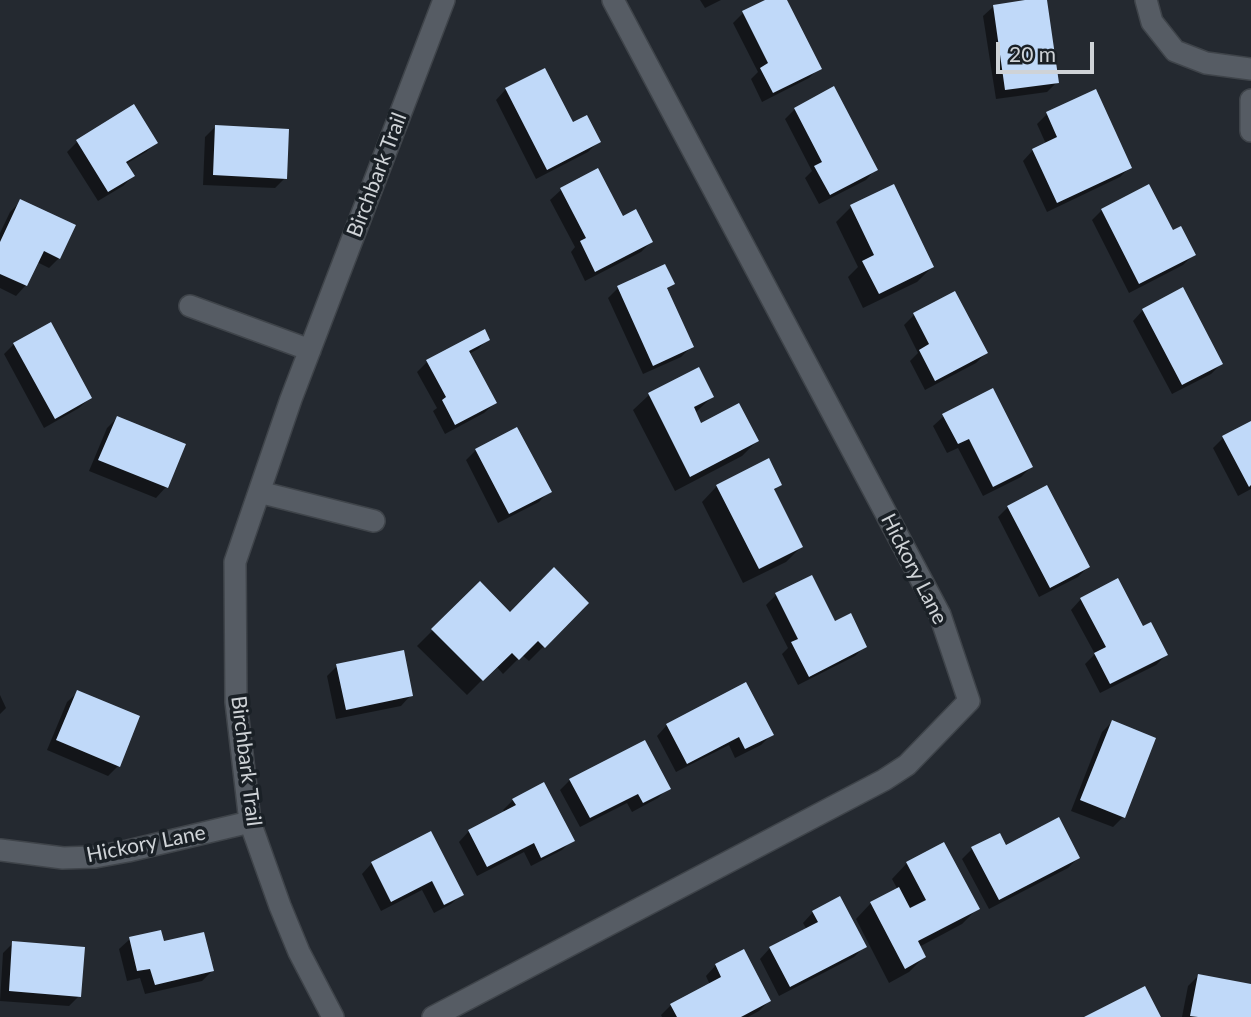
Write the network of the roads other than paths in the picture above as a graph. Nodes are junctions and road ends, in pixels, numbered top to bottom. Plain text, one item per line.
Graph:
1 (444, 0) edge
2 (613, 0) edge
3 (1146, 0) edge
4 (1251, 69) edge
5 (1251, 100) edge
6 (1251, 131) edge
7 (190, 306) dead end
8 (310, 350) junction
9 (259, 492) junction
10 (374, 521) dead end
11 (250, 822) junction
12 (0, 850) edge
13 (333, 1017) edge
14 (433, 1017) edge

1 - 8 street, Birchbark Trail
2 - 14 street, Hickory Lane
3 - 4 street
5 - 6 street
7 - 8 street
8 - 9 street, Birchbark Trail
9 - 10 street
9 - 11 street, Birchbark Trail
11 - 12 street, Hickory Lane
11 - 13 street, Birchbark Trail

